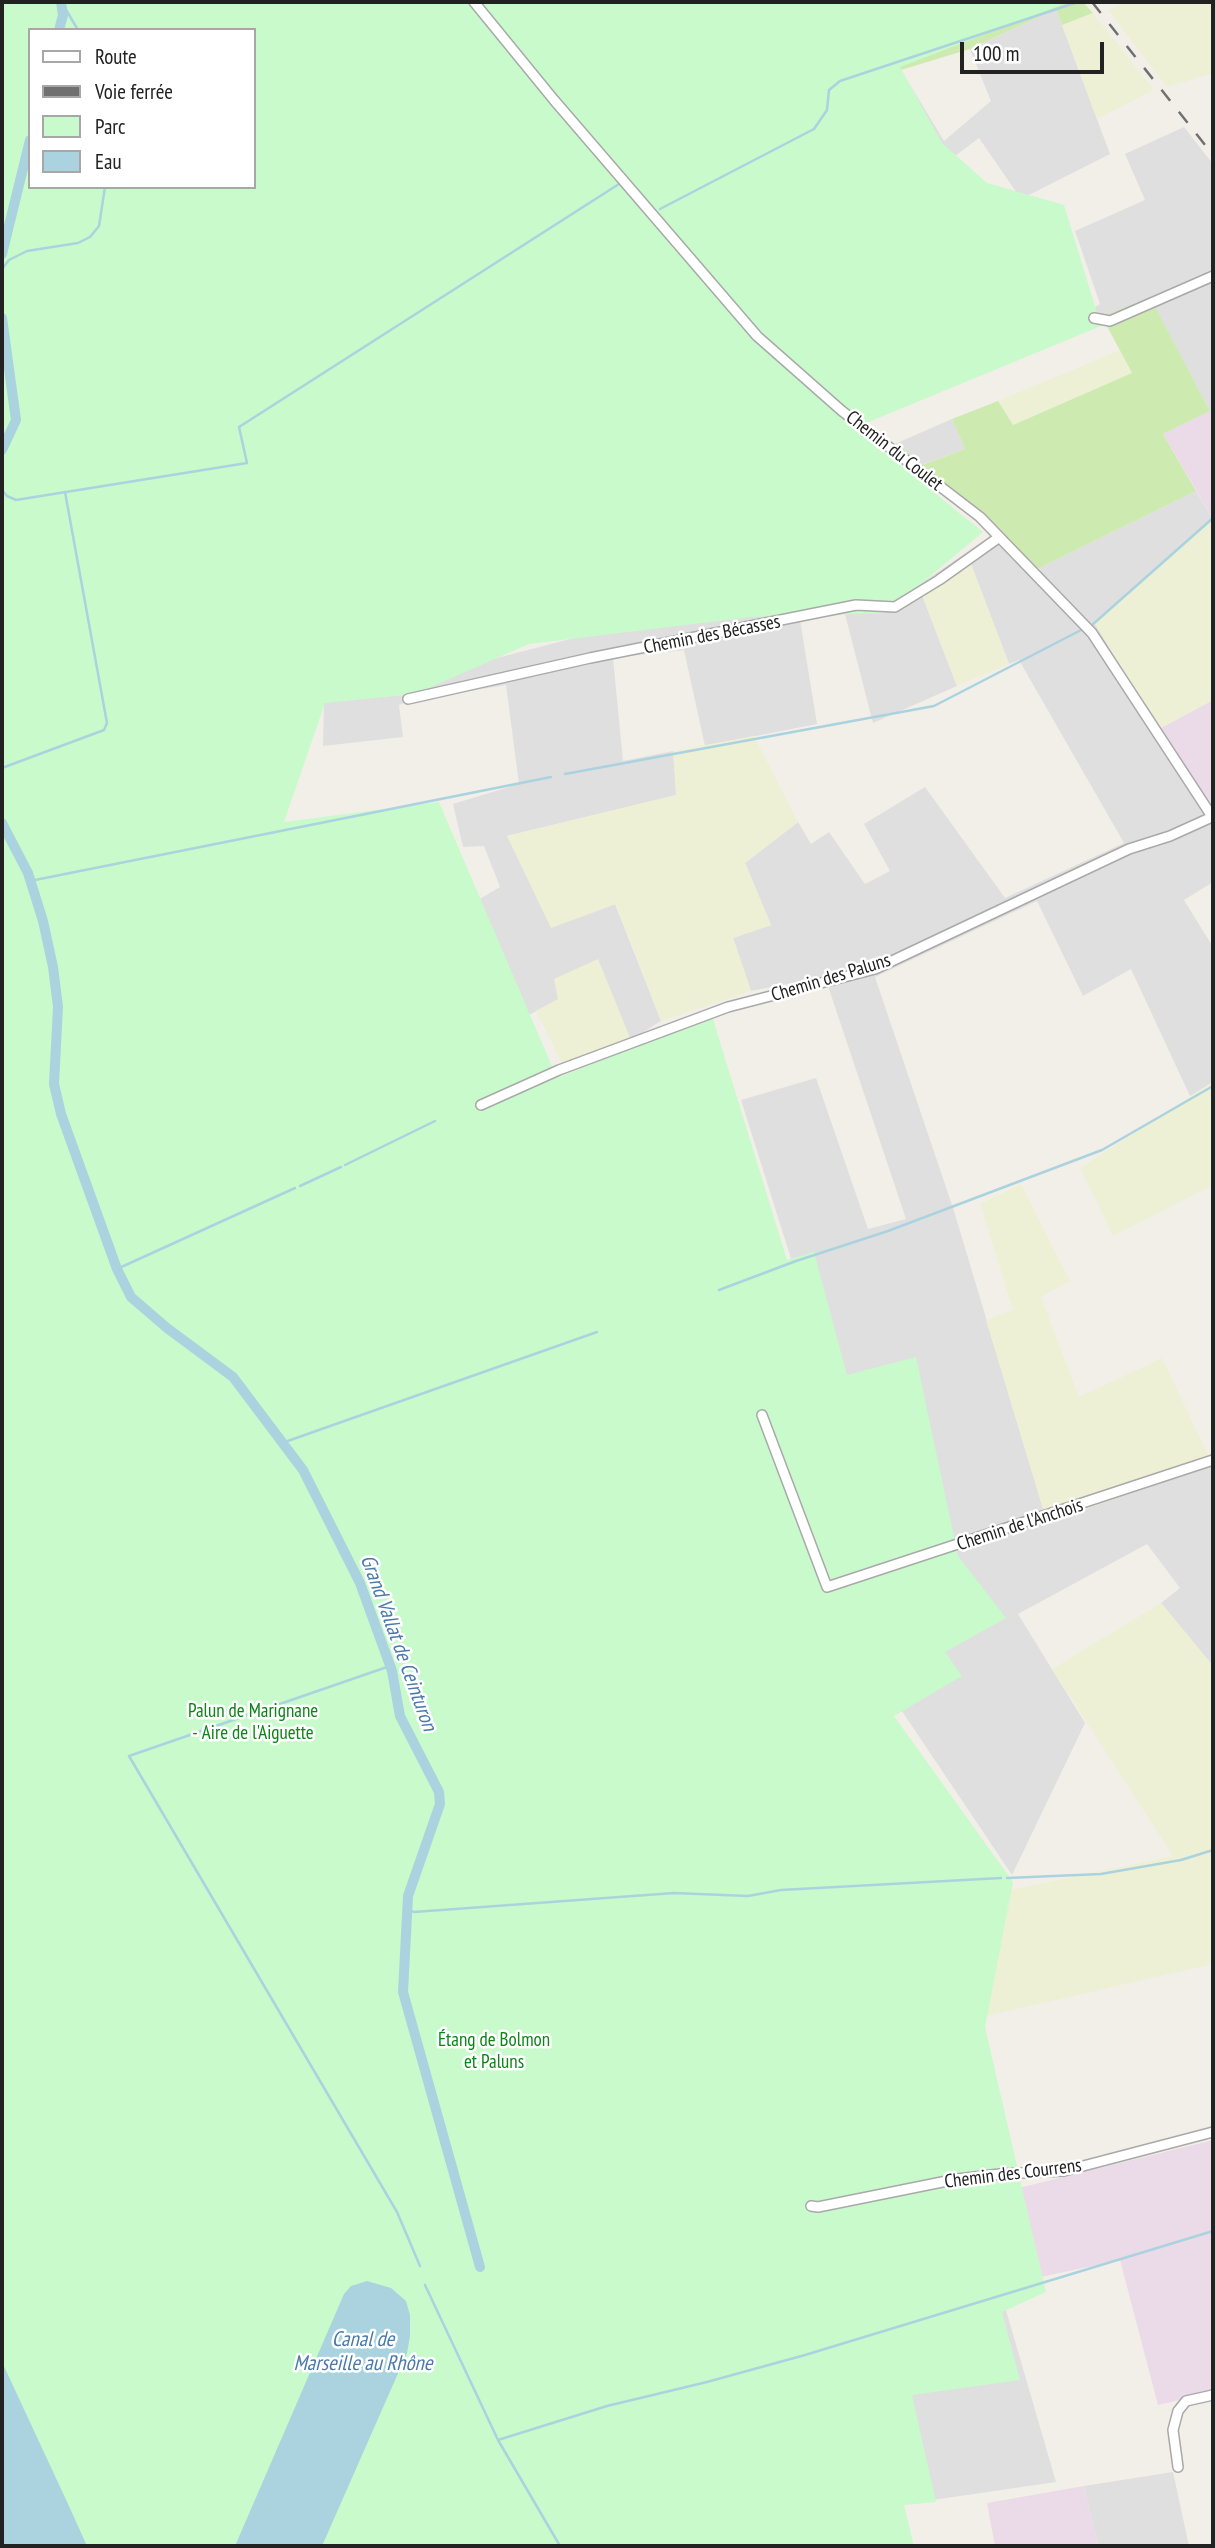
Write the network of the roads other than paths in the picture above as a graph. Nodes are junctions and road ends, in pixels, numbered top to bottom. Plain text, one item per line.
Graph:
1 (474, 2) edge
2 (1213, 276) edge
3 (1094, 318) dead end
4 (998, 538) junction
5 (408, 699) dead end
6 (1213, 817) edge
7 (481, 1105) dead end
8 (762, 1415) dead end
9 (1213, 1461) edge
10 (1213, 2132) edge
11 (811, 2206) dead end
12 (1213, 2395) edge
13 (1178, 2467) dead end

1 - 4 street, Chemin du Coulet
2 - 3 street
4 - 5 street, Chemin des Bécasses
4 - 6 street, Chemin du Coulet
6 - 7 street, Chemin des Paluns
8 - 9 street, Chemin de l'Anchois
10 - 11 street, Chemin des Courrens
12 - 13 street

